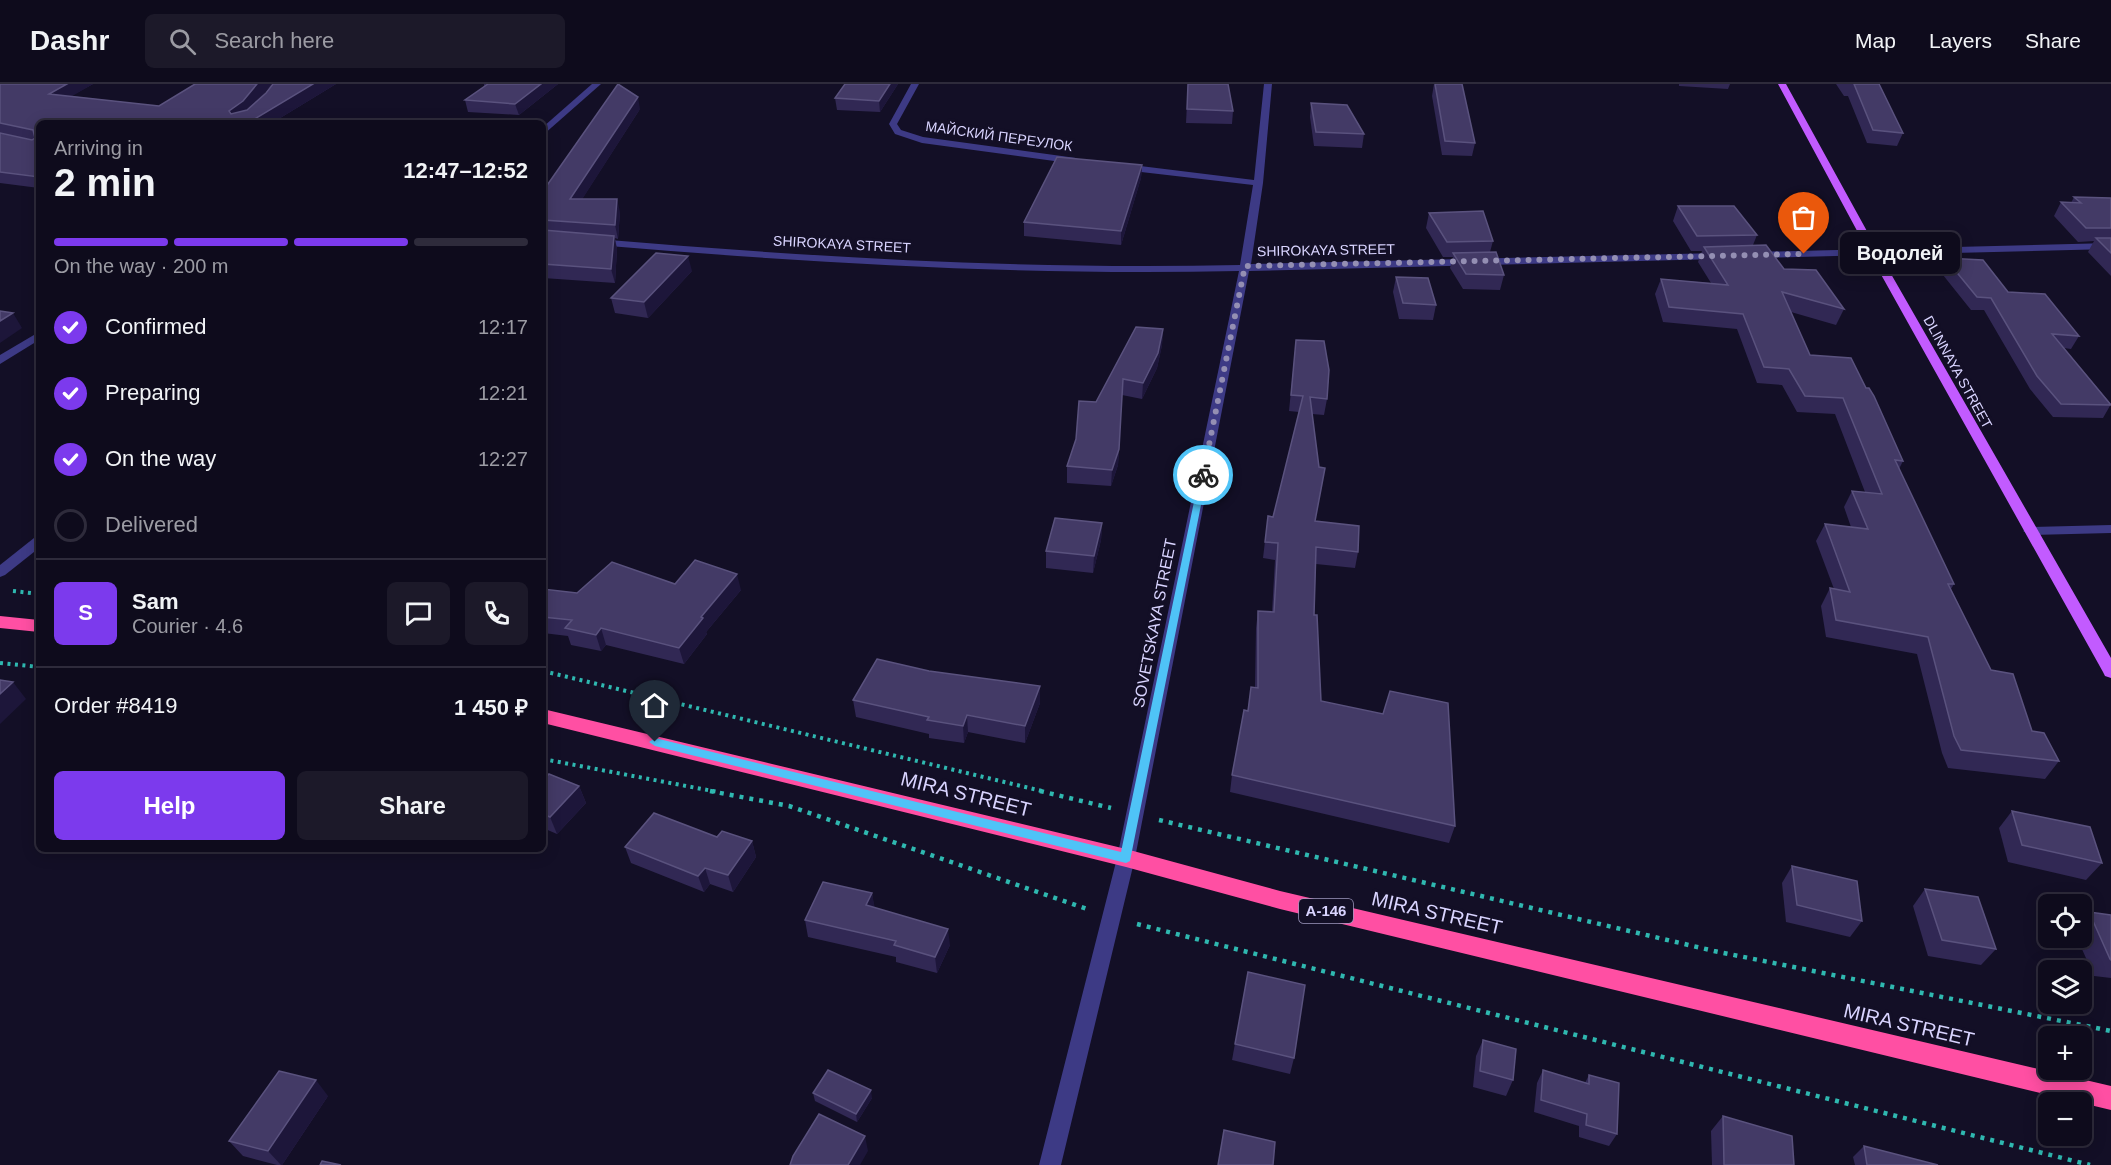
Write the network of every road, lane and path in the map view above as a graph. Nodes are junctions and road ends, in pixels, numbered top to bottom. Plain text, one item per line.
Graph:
1 (597, 84) edge
2 (915, 84) edge
3 (1268, 84) edge
4 (1782, 84) edge
5 (546, 129) edge
6 (1085, 162) edge
7 (1108, 165) edge
8 (1258, 183) junction
9 (590, 241) edge
10 (2111, 246) edge
11 (1874, 253) junction
12 (1731, 256) edge
13 (1743, 256) edge
14 (1245, 266) junction
15 (36, 337) edge
16 (0, 360) edge
17 (2111, 529) edge
18 (2030, 531) junction
19 (36, 543) edge
20 (0, 572) edge
21 (10, 590) dead end
22 (36, 594) edge
23 (0, 622) edge
24 (36, 626) edge
25 (0, 663) edge
26 (36, 666) edge
27 (546, 672) edge
28 (2111, 672) edge
29 (546, 717) edge
30 (546, 760) edge
31 (1134, 814) junction
32 (1126, 858) junction
33 (1111, 918) junction
34 (2111, 1031) edge
35 (2111, 1098) edge
36 (1050, 1165) edge
37 (2090, 1165) edge

1 - 5 street
2 - 6 street, МАЙСКИЙ ПЕРЕУЛОК
3 - 8 street, SOVETSKAYA STREET
4 - 11 main road, DLINNAYA STREET
7 - 8 street
8 - 14 street, SOVETSKAYA STREET
9 - 14 street, SHIROKAYA STREET
10 - 11 street
11 - 13 street
11 - 18 main road, DLINNAYA STREET
12 - 14 street, SHIROKAYA STREET
14 - 31 street, SOVETSKAYA STREET
15 - 16 street
17 - 18 street
18 - 28 main road, DLINNAYA STREET
19 - 20 street
21 - 22 path
23 - 24 highway
25 - 26 path
27 - 31 path
29 - 32 highway, MIRA STREET / А-146
30 - 33 path
31 - 32 street, SOVETSKAYA STREET
31 - 34 path
32 - 33 street, SOVETSKAYA STREET
32 - 35 highway, MIRA STREET / А-146
33 - 36 street, SOVETSKAYA STREET
33 - 37 path

